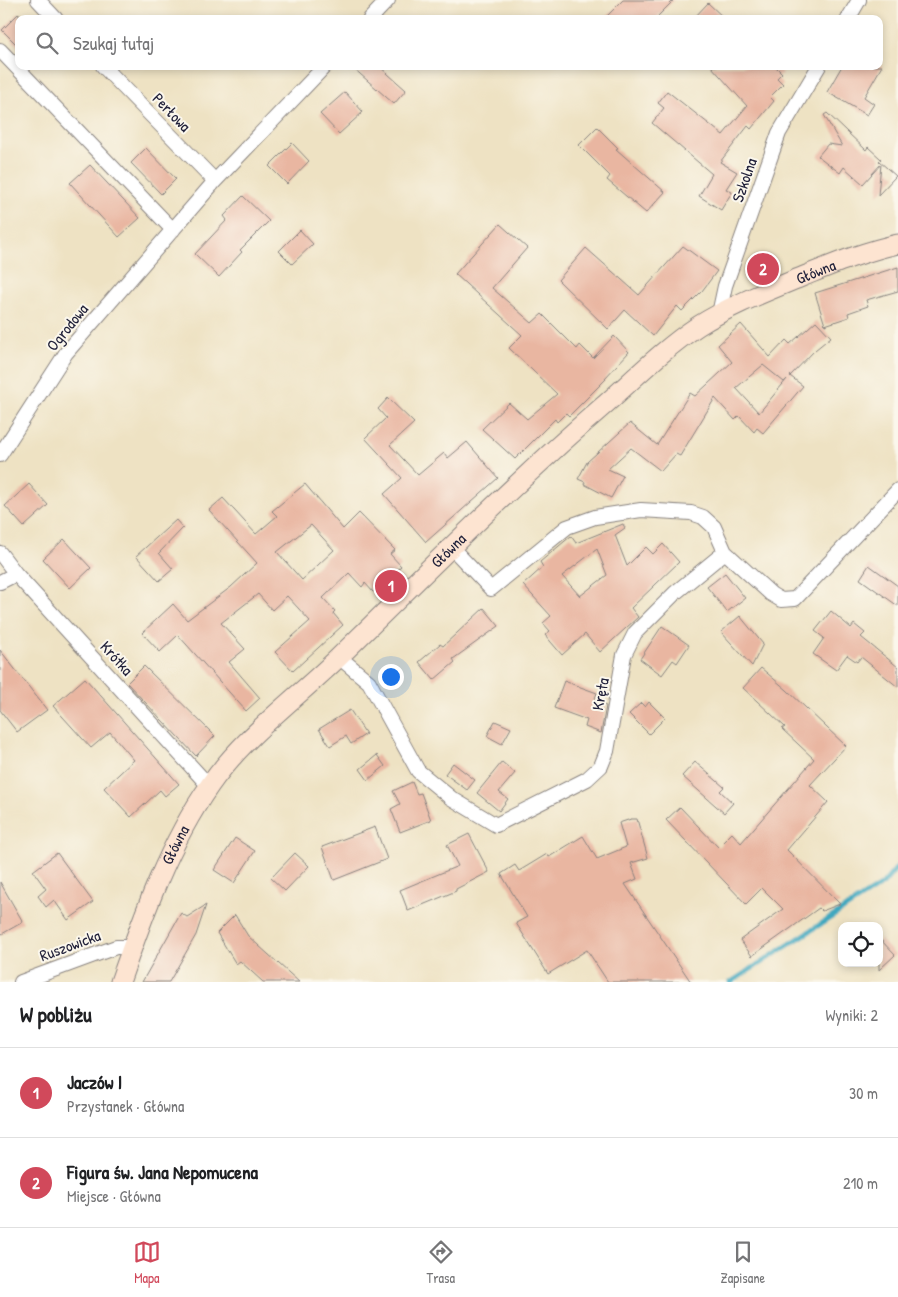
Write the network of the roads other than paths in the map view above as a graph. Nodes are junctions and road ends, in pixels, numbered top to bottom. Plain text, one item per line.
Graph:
1 (38, 0) edge
2 (388, 0) edge
3 (859, 0) edge
4 (52, 15) edge
5 (374, 15) edge
6 (850, 15) edge
7 (0, 50) edge
8 (15, 66) edge
9 (19, 70) edge
10 (107, 70) edge
11 (321, 70) edge
12 (817, 70) edge
13 (216, 181) junction
14 (173, 230) junction
15 (898, 244) edge
16 (719, 314) junction
17 (0, 455) edge
18 (898, 490) edge
19 (451, 547) junction
20 (725, 552) junction
21 (0, 553) edge
22 (16, 574) junction
23 (0, 582) edge
24 (338, 657) junction
25 (209, 786) junction
26 (133, 947) junction
27 (21, 982) edge
28 (120, 982) edge

1 - 4 street
2 - 5 street
3 - 6 street
7 - 8 street
9 - 14 street
10 - 13 street, Perłowa
11 - 13 street, Ogrodowa
12 - 16 street, Szkolna
13 - 14 street, Ogrodowa
14 - 17 street, Ogrodowa
15 - 16 street, Główna
16 - 19 street, Główna
18 - 20 street
19 - 20 street
19 - 24 street, Główna
20 - 24 street, Kręta
21 - 22 street, Krótka
22 - 23 street
22 - 25 street, Krótka
24 - 25 street, Główna
25 - 26 street, Główna
26 - 27 street, Ruszowicka
26 - 28 street, Główna

